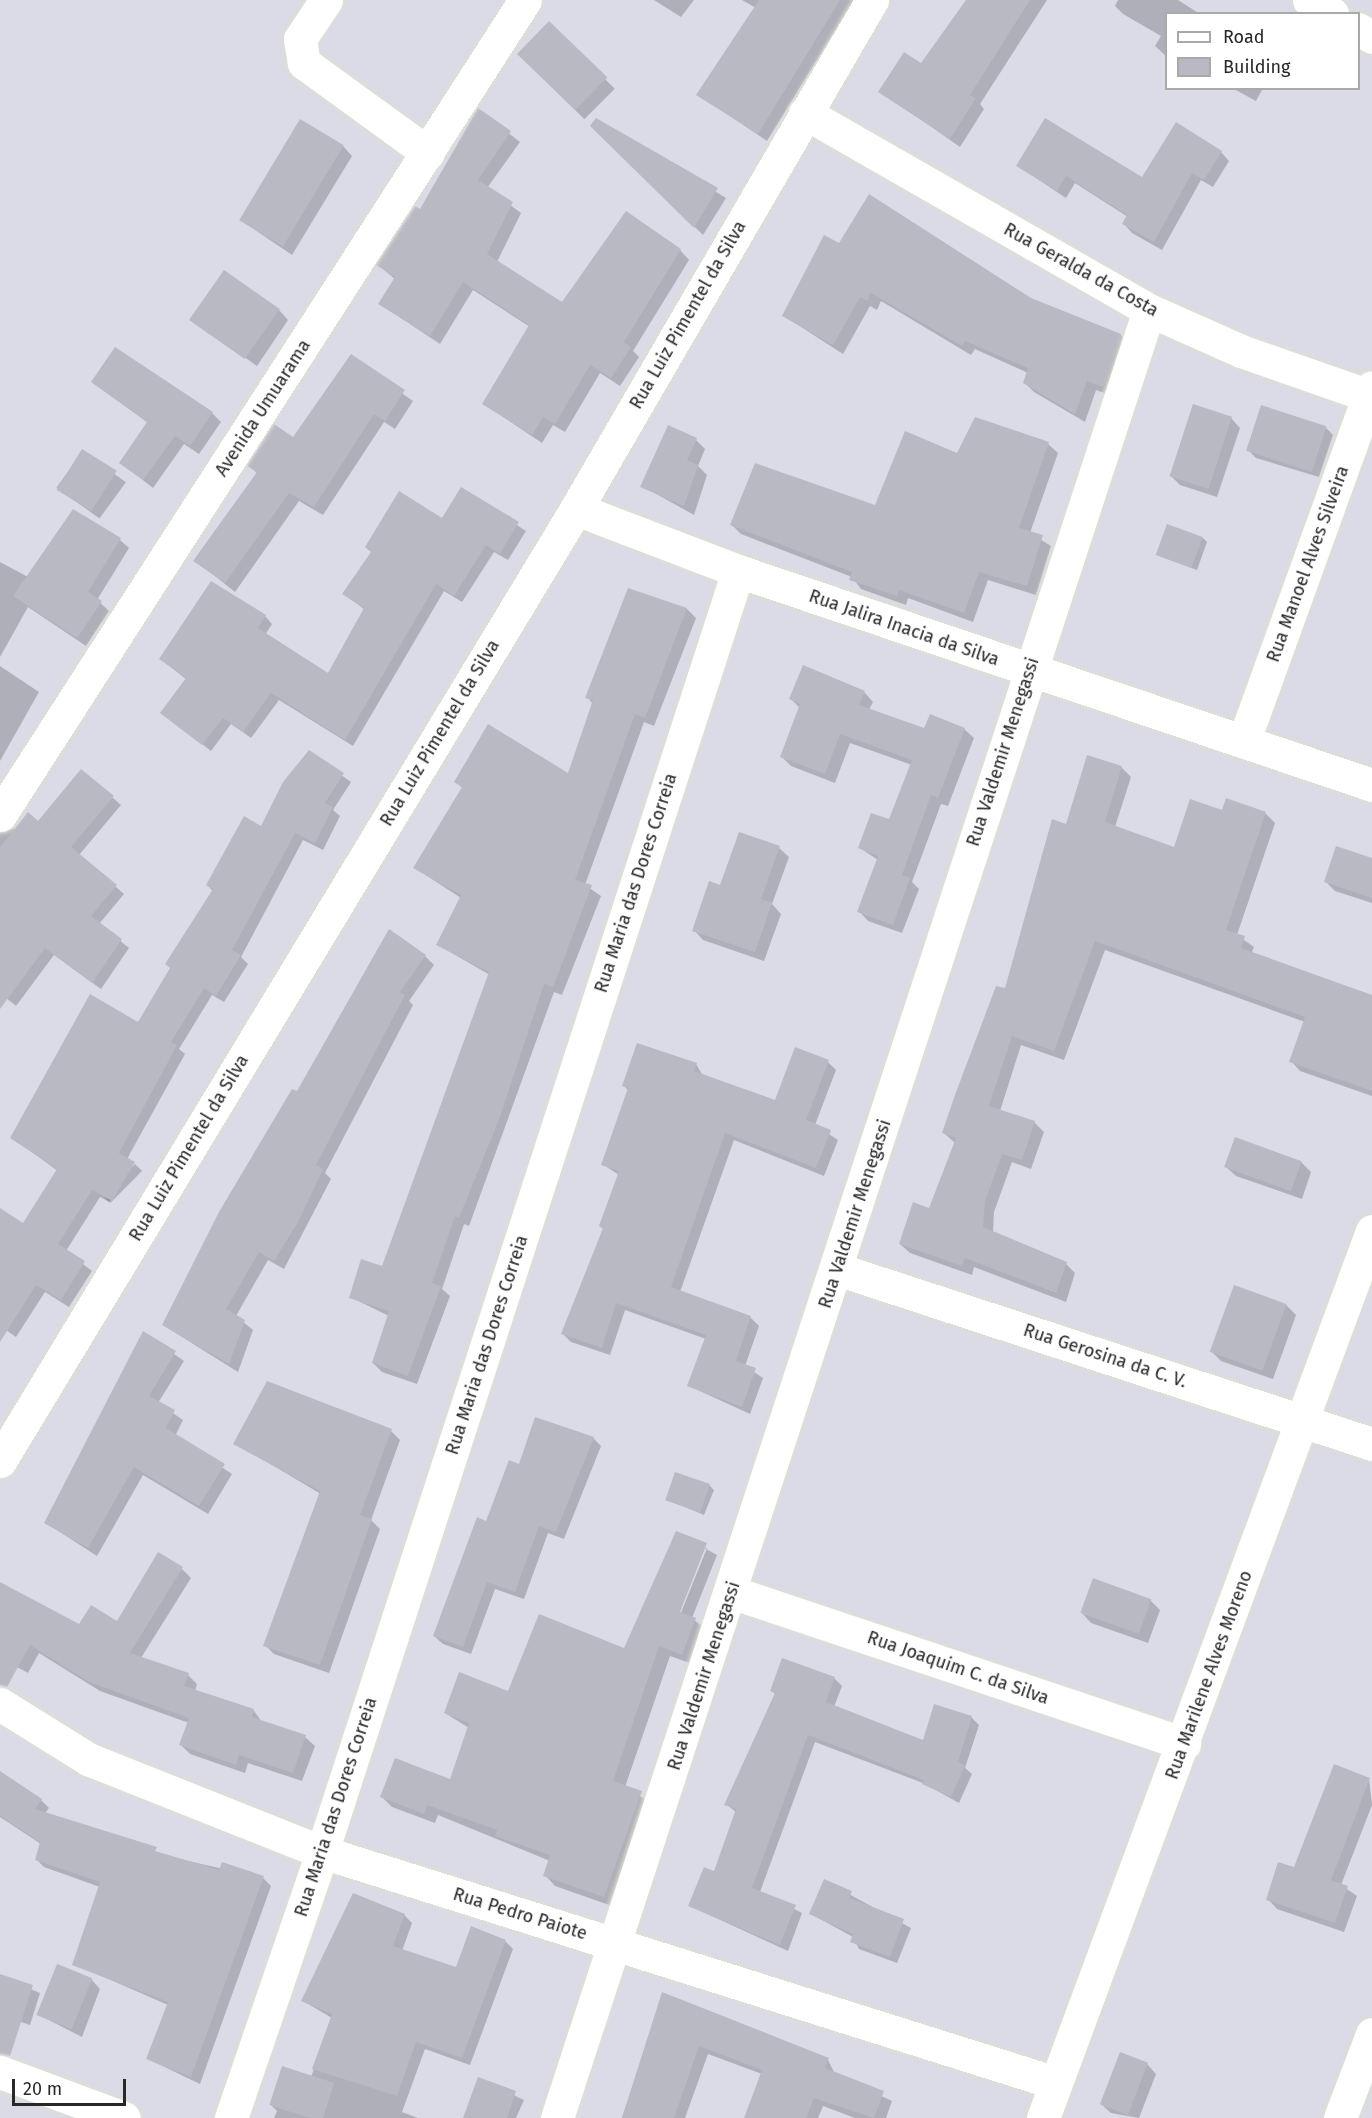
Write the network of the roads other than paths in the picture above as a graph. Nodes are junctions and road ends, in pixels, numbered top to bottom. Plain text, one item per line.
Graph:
1 (326, 0) edge
2 (525, 0) edge
3 (872, 0) edge
4 (1310, 0) edge
5 (1329, 12) edge
6 (805, 113) junction
7 (428, 153) junction
8 (1149, 310) junction
9 (1371, 393) edge
10 (576, 509) junction
11 (738, 571) junction
12 (1029, 671) junction
13 (1244, 740) junction
14 (1372, 785) edge
15 (0, 815) edge
16 (1372, 1231) edge
17 (837, 1269) junction
18 (1302, 1420) junction
19 (1372, 1444) edge
20 (0, 1461) edge
21 (731, 1592) junction
22 (0, 1704) edge
23 (1184, 1744) junction
24 (322, 1852) junction
25 (616, 1944) junction
26 (1372, 2034) edge
27 (0, 2072) edge
28 (1056, 2083) junction
29 (124, 2118) edge
30 (231, 2118) edge
31 (557, 2118) edge
32 (1043, 2118) edge
33 (1341, 2118) edge

1 - 7 street
2 - 7 street, Avenida Umuarama
3 - 6 street, Rua Luiz Pimentel da Silva
4 - 5 street
6 - 8 street, Rua Geralda da Costa
6 - 10 street, Rua Luiz Pimentel da Silva
7 - 15 street, Avenida Umuarama
8 - 9 street, Rua Geralda da Costa
8 - 12 street, Rua Valdemir Menegassi
9 - 13 street, Rua Manoel Alves Silveira
10 - 11 street, Rua Jalira Inacia da Silva
10 - 20 street, Rua Luiz Pimentel da Silva
11 - 12 street, Rua Jalira Inacia da Silva
11 - 24 street, Rua Maria das Dores Correia
12 - 13 street, Rua Jalira Inacia da Silva
12 - 17 street, Rua Valdemir Menegassi
13 - 14 street, Rua Jalira Inacia da Silva
16 - 18 street, Rua Marilene Alves Moreno
17 - 18 street, Rua Gerosina da C. V.
17 - 21 street, Rua Valdemir Menegassi
18 - 19 street, Rua Gerosina da C. V.
18 - 23 street, Rua Marilene Alves Moreno
21 - 23 street, Rua Joaquim C. da Silva
21 - 25 street, Rua Valdemir Menegassi
22 - 24 street, Rua Pedro Paiote
23 - 28 street, Rua Marilene Alves Moreno
24 - 25 street, Rua Pedro Paiote
24 - 30 street, Rua Maria das Dores Correia
25 - 28 street, Rua Pedro Paiote
25 - 31 street, Rua Valdemir Menegassi
26 - 33 street
27 - 29 street
28 - 32 street, Rua Marilene Alves Moreno

